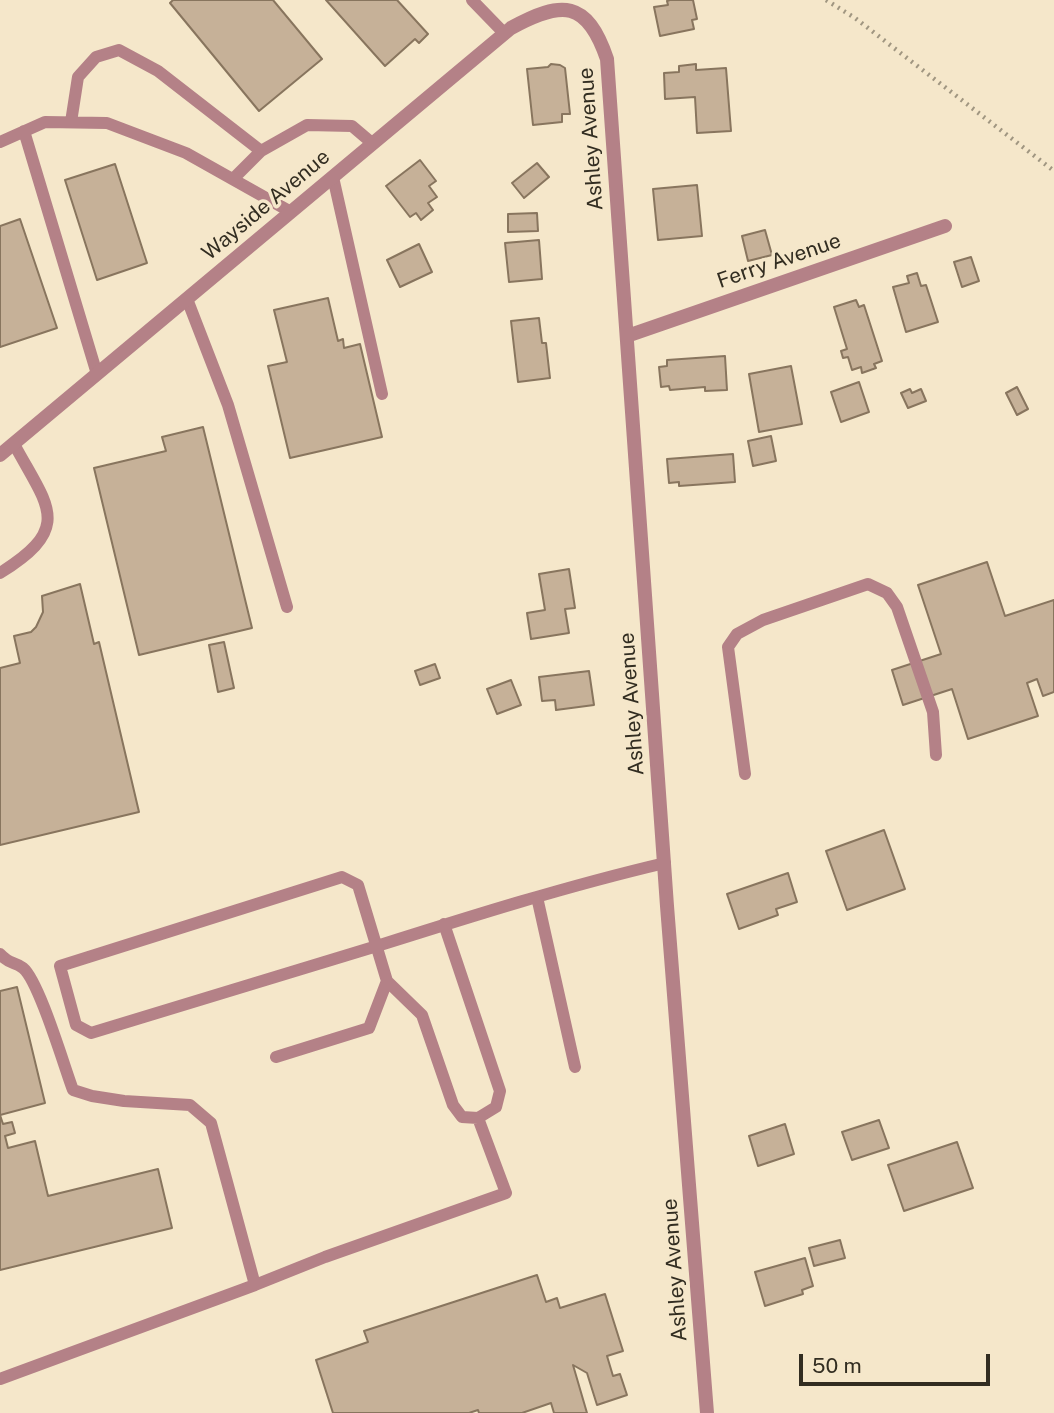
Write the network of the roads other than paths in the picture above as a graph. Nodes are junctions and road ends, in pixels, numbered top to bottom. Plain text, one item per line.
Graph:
1 (472, 0) edge
2 (568, 4) edge
3 (505, 33) junction
4 (71, 122) junction
5 (24, 131) junction
6 (0, 142) edge
7 (372, 143) junction
8 (261, 150) junction
9 (333, 177) junction
10 (233, 179) junction
11 (291, 212) junction
12 (945, 226) dead end
13 (187, 299) junction
14 (627, 335) junction
15 (97, 374) junction
16 (382, 394) dead end
17 (14, 444) junction
18 (0, 455) edge
19 (0, 573) edge
20 (287, 607) dead end
21 (936, 755) dead end
22 (745, 774) dead end
23 (665, 863) junction
24 (537, 897) junction
25 (444, 924) junction
26 (377, 946) junction
27 (0, 954) edge
28 (387, 981) junction
29 (276, 1057) dead end
30 (575, 1067) dead end
31 (478, 1118) junction
32 (255, 1284) junction
33 (0, 1379) edge
34 (707, 1413) edge

1 - 3 lane
2 - 3 street, Wayside Avenue
2 - 14 street, Ashley Avenue
3 - 7 street, Wayside Avenue
4 - 5 lane
4 - 8 lane
4 - 10 lane
5 - 6 lane
5 - 15 lane
7 - 8 lane
7 - 9 street, Wayside Avenue
8 - 10 lane
9 - 11 street, Wayside Avenue
9 - 16 lane
10 - 11 lane
11 - 13 street, Wayside Avenue
12 - 14 street, Ferry Avenue
13 - 15 street, Wayside Avenue
13 - 20 lane
14 - 23 street, Ashley Avenue
15 - 17 street, Wayside Avenue
17 - 18 street, Wayside Avenue
17 - 19 lane
21 - 22 lane
23 - 24 lane
23 - 34 street, Ashley Avenue
24 - 25 lane
24 - 30 lane
25 - 26 lane
25 - 31 lane
26 - 26 lane
26 - 28 lane
27 - 32 lane
28 - 29 lane
28 - 31 lane
31 - 32 lane
32 - 33 lane

